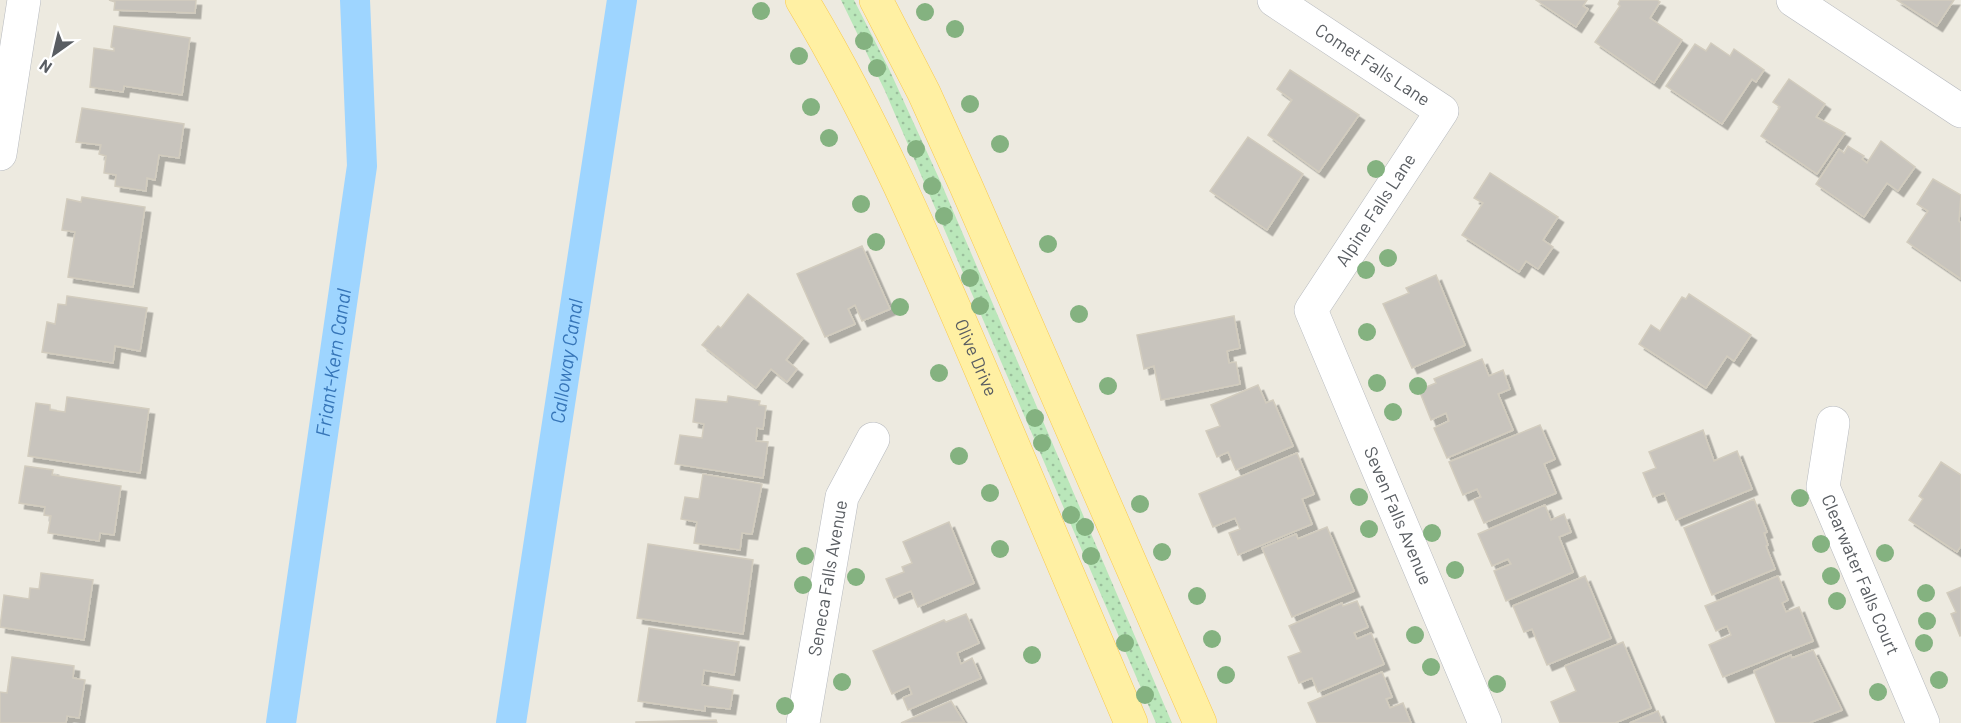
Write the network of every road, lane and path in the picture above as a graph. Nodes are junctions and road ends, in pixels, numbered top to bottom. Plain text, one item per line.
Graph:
1 (24, 0) edge
2 (802, 0) edge
3 (876, 0) edge
4 (1274, 0) edge
5 (1793, 0) edge
6 (1442, 111) joint
7 (1961, 111) edge
8 (0, 154) edge
9 (1311, 310) joint
10 (1833, 423) dead end
11 (873, 439) dead end
12 (804, 723) edge
13 (1131, 723) edge
14 (1200, 723) edge
15 (1485, 723) edge
16 (1923, 723) edge

1 - 8 street
2 - 13 main road, Olive Drive
3 - 14 main road
4 - 6 street, Comet Falls Lane
5 - 7 street
6 - 9 street, Alpine Falls Lane
9 - 15 street, Seven Falls Avenue
10 - 16 street, Clearwater Falls Court
11 - 12 street, Seneca Falls Avenue

